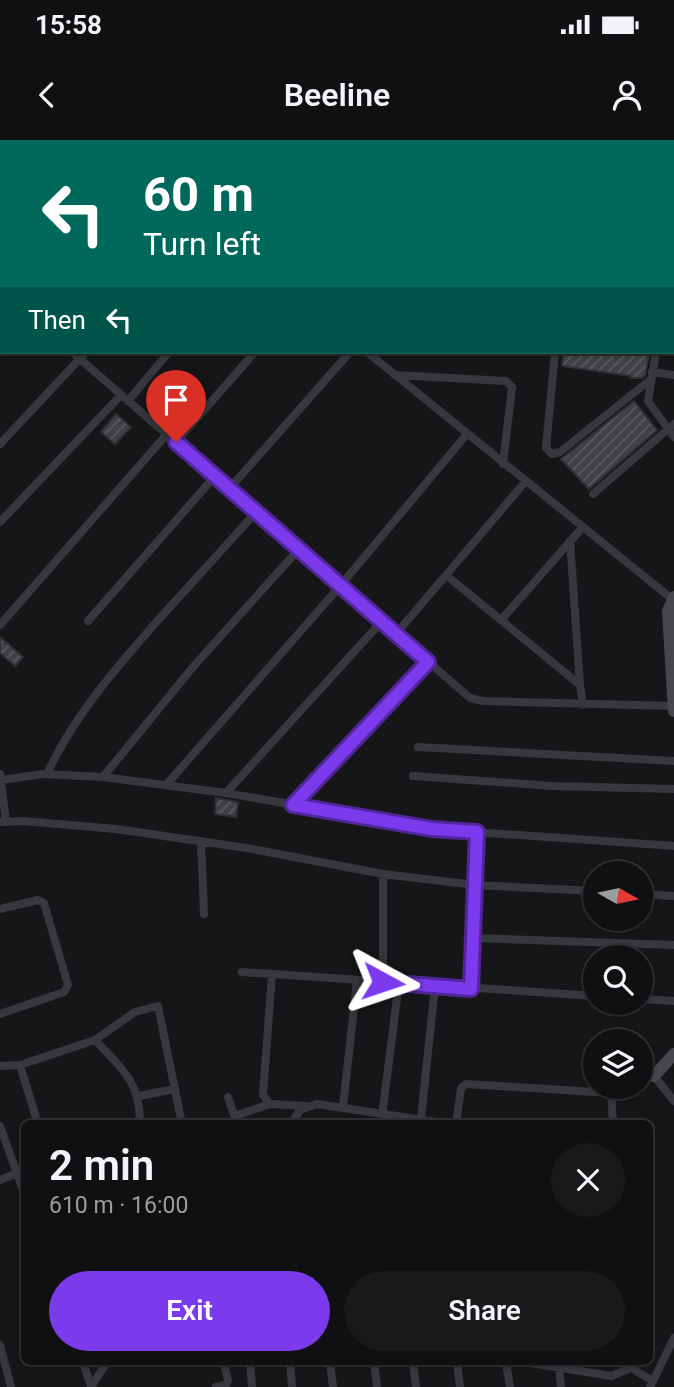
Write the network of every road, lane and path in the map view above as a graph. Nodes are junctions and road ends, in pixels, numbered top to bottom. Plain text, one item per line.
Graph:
1 (167, 354) edge
2 (253, 354) edge
3 (348, 354) edge
4 (369, 354) edge
5 (555, 354) edge
6 (656, 354) edge
7 (83, 355) edge
8 (395, 375) junction
9 (674, 375) edge
10 (651, 376) junction
11 (125, 398) junction
12 (671, 427) edge
13 (167, 434) junction
14 (467, 434) junction
15 (674, 437) edge
16 (176, 442) junction
17 (0, 444) edge
18 (503, 464) junction
19 (215, 476) junction
20 (526, 482) junction
21 (229, 489) junction
22 (593, 494) dead end
23 (256, 512) junction
24 (0, 522) edge
25 (582, 528) junction
26 (570, 541) junction
27 (299, 549) junction
28 (446, 575) junction
29 (341, 585) junction
30 (673, 598) edge
31 (502, 619) junction
32 (88, 621) dead end
33 (382, 621) junction
34 (0, 625) edge
35 (396, 634) junction
36 (428, 662) junction
37 (580, 685) junction
38 (583, 705) junction
39 (674, 708) edge
40 (418, 747) dead end
41 (674, 761) edge
42 (0, 774) edge
43 (47, 774) junction
44 (413, 776) dead end
45 (103, 777) junction
46 (1, 780) edge
47 (167, 784) junction
48 (674, 789) edge
49 (226, 793) junction
50 (293, 805) junction
51 (3, 822) edge
52 (477, 832) junction
53 (201, 841) junction
54 (674, 846) edge
55 (383, 874) junction
56 (475, 885) junction
57 (583, 890) edge
58 (653, 895) edge
59 (674, 896) edge
60 (0, 909) edge
61 (204, 914) dead end
62 (473, 938) junction
63 (674, 945) edge
64 (242, 972) dead end
65 (272, 974) junction
66 (357, 980) junction
67 (383, 982) junction
68 (399, 982) junction
69 (435, 986) junction
70 (471, 989) junction
71 (583, 995) edge
72 (653, 1000) edge
73 (674, 1001) edge
74 (0, 1014) edge
75 (95, 1040) junction
76 (674, 1054) edge
77 (20, 1065) junction
78 (0, 1066) edge
79 (654, 1076) joint
80 (176, 1089) junction
81 (583, 1089) edge
82 (139, 1096) junction
83 (228, 1097) dead end
84 (612, 1099) edge
85 (674, 1101) edge
86 (270, 1104) junction
87 (306, 1106) junction
88 (343, 1107) junction
89 (384, 1113) junction
90 (421, 1119) junction
91 (37, 1120) edge
92 (141, 1120) edge
93 (181, 1120) edge
94 (236, 1120) edge
95 (294, 1120) edge
96 (382, 1120) edge
97 (427, 1120) edge
98 (457, 1120) edge
99 (614, 1120) edge
100 (0, 1126) edge
101 (17, 1174) junction
102 (0, 1180) edge
103 (21, 1185) edge
104 (674, 1338) edge
105 (0, 1345) edge
106 (84, 1365) edge
107 (105, 1365) edge
108 (225, 1365) edge
109 (250, 1365) edge
110 (290, 1365) edge
111 (330, 1365) edge
112 (374, 1365) edge
113 (413, 1365) edge
114 (457, 1365) edge
115 (506, 1365) edge
116 (542, 1365) edge
117 (630, 1365) edge
118 (633, 1365) edge
119 (559, 1368) junction
120 (651, 1384) edge
121 (11, 1387) edge
122 (91, 1387) edge
123 (216, 1387) edge
124 (252, 1387) edge
125 (292, 1387) edge
126 (333, 1387) edge
127 (377, 1387) edge
128 (416, 1387) edge
129 (460, 1387) edge
130 (510, 1387) edge
131 (561, 1387) edge

1 - 11 street
2 - 16 street
3 - 21 street
4 - 8 street
5 - 10 street
6 - 10 street
7 - 11 street
7 - 17 street
8 - 14 street
8 - 18 street
9 - 10 street
10 - 12 street
11 - 13 street
11 - 24 street
12 - 15 street
12 - 22 street
13 - 16 street
13 - 34 street
14 - 18 street
14 - 29 street
16 - 19 street
18 - 20 street
19 - 21 street
19 - 32 street
20 - 25 street
20 - 28 street
21 - 23 street
23 - 27 street
23 - 43 street
25 - 26 street
25 - 30 street
26 - 31 street
26 - 37 street
27 - 29 street
27 - 45 street
28 - 31 street
28 - 35 street
29 - 33 street
29 - 47 street
30 - 39 street
31 - 37 street
33 - 35 street
33 - 49 street
35 - 36 street
36 - 38 street
36 - 50 street
37 - 38 street
38 - 39 street
40 - 41 street
42 - 46 street
43 - 45 street
43 - 46 street
44 - 48 street
45 - 47 street
46 - 51 street
47 - 49 street
49 - 50 street
50 - 52 street
51 - 53 street
52 - 54 street
52 - 56 street
53 - 55 street
53 - 61 street
55 - 56 street
55 - 67 street
56 - 57 street
56 - 62 street
58 - 59 street
60 - 74 street
62 - 63 street
62 - 70 street
64 - 65 street
65 - 66 street
65 - 86 street
66 - 67 street
66 - 88 street
67 - 68 street
68 - 69 street
68 - 89 street
69 - 70 street
69 - 90 street
70 - 71 street
72 - 73 street
75 - 77 street
75 - 80 street
75 - 82 street
76 - 79 street
77 - 78 street
77 - 91 street
79 - 85 street
80 - 82 street
80 - 93 street
81 - 98 street
82 - 92 street
83 - 94 street
84 - 99 street
86 - 87 street
86 - 94 street
87 - 88 street
87 - 95 street
88 - 89 street
89 - 90 street
89 - 96 street
90 - 97 street
100 - 101 street
101 - 102 street
101 - 103 street
104 - 120 street
105 - 121 street
106 - 122 street
107 - 122 street
108 - 123 street
109 - 124 street
110 - 125 street
111 - 126 street
112 - 127 street
113 - 128 street
114 - 129 street
115 - 130 street
116 - 119 street
117 - 119 street
118 - 120 street
119 - 131 street

